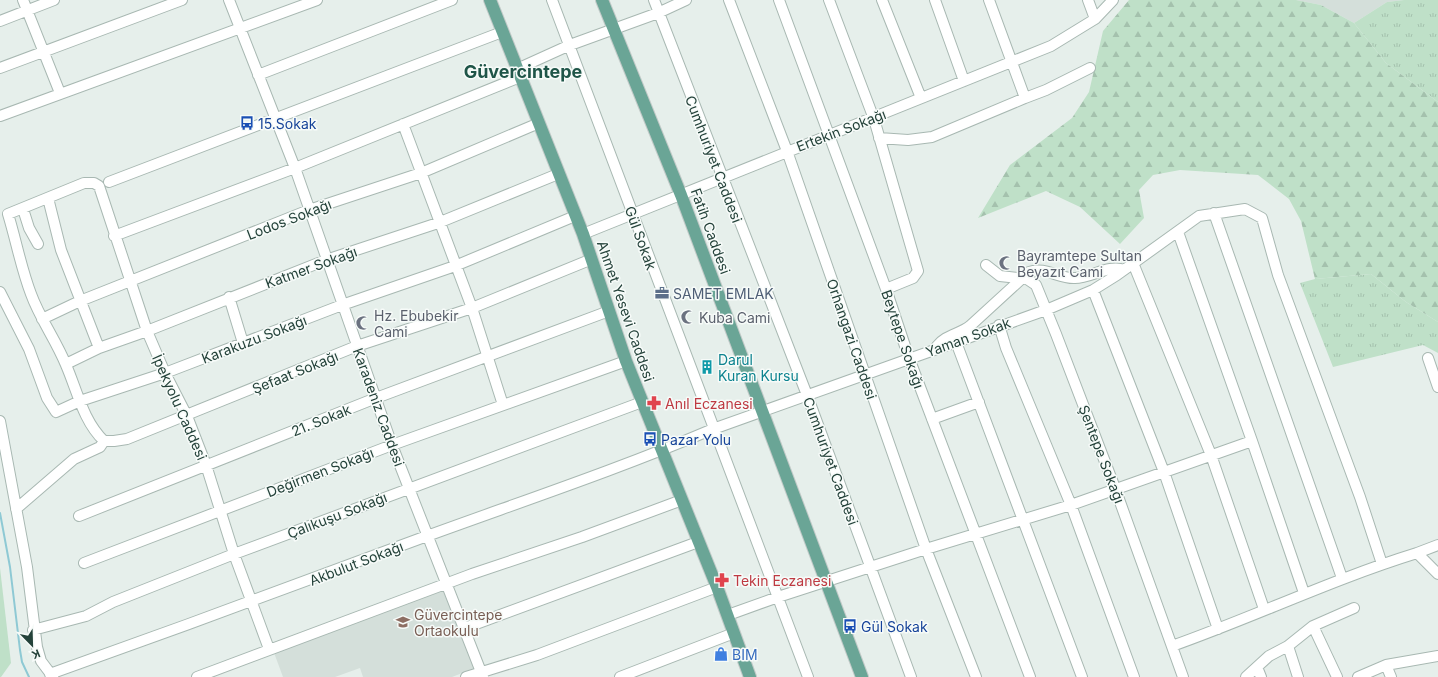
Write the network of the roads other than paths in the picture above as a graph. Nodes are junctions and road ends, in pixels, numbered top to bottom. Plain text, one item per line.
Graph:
1 (54, 0) edge
2 (182, 0) edge
3 (229, 0) edge
4 (317, 0) edge
5 (452, 0) edge
6 (490, 0) edge
7 (552, 0) edge
8 (602, 0) edge
9 (654, 0) edge
10 (686, 0) edge
11 (728, 0) edge
12 (779, 0) edge
13 (829, 0) edge
14 (882, 0) edge
15 (935, 0) edge
16 (989, 0) edge
17 (1088, 0) edge
18 (1113, 0) edge
19 (25, 5) edge
20 (658, 12) junction
21 (1095, 18) junction
22 (0, 21) edge
23 (239, 29) junction
24 (613, 29) junction
25 (502, 32) junction
26 (570, 45) junction
27 (43, 51) junction
28 (1011, 62) junction
29 (0, 68) edge
30 (1090, 68) dead end
31 (519, 73) junction
32 (258, 75) junction
33 (964, 81) junction
34 (60, 93) junction
35 (921, 98) junction
36 (1025, 98) junction
37 (0, 116) edge
38 (874, 118) junction
39 (276, 119) junction
40 (538, 123) junction
41 (403, 124) junction
42 (828, 135) junction
43 (879, 138) junction
44 (787, 151) junction
45 (295, 168) junction
46 (421, 173) junction
47 (558, 174) junction
48 (722, 179) junction
49 (109, 182) dead end
50 (681, 195) junction
51 (48, 198) junction
52 (23, 209) junction
53 (309, 210) junction
54 (1214, 213) junction
55 (633, 215) junction
56 (575, 216) junction
57 (438, 223) junction
58 (1178, 232) junction
59 (583, 234) junction
60 (114, 236) junction
61 (38, 244) dead end
62 (592, 259) junction
63 (326, 260) junction
64 (986, 264) dead end
65 (1133, 264) junction
66 (455, 266) junction
67 (1124, 270) junction
68 (1020, 278) junction
69 (130, 281) junction
70 (886, 289) junction
71 (1093, 290) junction
72 (0, 292) edge
73 (229, 298) junction
74 (80, 301) junction
75 (342, 305) junction
76 (472, 308) junction
77 (609, 310) junction
78 (1046, 310) junction
79 (42, 319) junction
80 (999, 325) junction
81 (147, 331) junction
82 (956, 342) junction
83 (243, 343) junction
84 (357, 346) junction
85 (99, 348) junction
86 (934, 350) junction
87 (486, 356) junction
88 (909, 358) junction
89 (1428, 358) dead end
90 (626, 361) junction
91 (66, 364) junction
92 (165, 373) junction
93 (864, 375) junction
94 (1438, 387) edge
95 (807, 395) junction
96 (376, 398) junction
97 (80, 401) junction
98 (642, 402) junction
99 (979, 402) junction
100 (503, 405) junction
101 (762, 412) junction
102 (187, 416) junction
103 (932, 419) junction
104 (0, 421) edge
105 (713, 429) junction
106 (1252, 440) junction
107 (104, 441) junction
108 (392, 445) junction
109 (662, 451) junction
110 (1211, 455) junction
111 (206, 465) junction
112 (1164, 472) junction
113 (408, 488) junction
114 (1115, 488) junction
115 (682, 500) junction
116 (1070, 505) junction
117 (16, 509) junction
118 (220, 511) junction
119 (79, 516) dead end
120 (1023, 520) junction
121 (975, 534) junction
122 (428, 536) junction
123 (698, 542) junction
124 (1438, 545) edge
125 (926, 549) junction
126 (1417, 553) junction
127 (234, 554) junction
128 (84, 563) dead end
129 (1382, 564) junction
130 (871, 568) junction
131 (1438, 574) edge
132 (1342, 578) junction
133 (826, 581) junction
134 (447, 584) junction
135 (717, 587) junction
136 (1304, 593) junction
137 (778, 597) junction
138 (252, 602) junction
139 (1354, 608) dead end
140 (1264, 609) junction
141 (728, 615) junction
142 (1313, 626) junction
143 (465, 628) junction
144 (1218, 629) junction
145 (33, 630) junction
146 (734, 633) junction
147 (1172, 646) junction
148 (1288, 646) junction
149 (269, 649) junction
150 (1438, 656) edge
151 (1386, 664) junction
152 (1257, 667) junction
153 (482, 675) edge
154 (52, 676) edge
155 (197, 677) edge
156 (466, 677) edge
157 (620, 677) edge
158 (749, 677) edge
159 (808, 677) edge
160 (862, 677) edge
161 (911, 677) edge
162 (976, 677) edge
163 (1030, 677) edge
164 (1082, 677) edge
165 (1134, 677) edge
166 (1183, 677) edge
167 (1246, 677) edge
168 (1261, 677) edge
169 (1298, 677) edge
170 (1337, 677) edge
171 (1358, 677) edge
172 (1391, 677) edge

1 - 19 street
2 - 27 street
3 - 23 street, Karadeniz Caddesi
4 - 23 street
5 - 32 street
6 - 25 main road, Ahmet Yesevi Caddesi
7 - 26 street, Gül Sokak
8 - 24 main road, Fatih Caddesi
9 - 20 street, Cumhuriyet Caddesi
10 - 20 street
11 - 44 street, Orhangazi Caddesi
12 - 42 street, Beytepe Sokağı
13 - 38 street
14 - 35 street
15 - 33 street
16 - 28 street
17 - 21 street
18 - 21 street, Ertekin Sokağı
19 - 22 street
19 - 27 street
20 - 24 street
20 - 48 street, Cumhuriyet Caddesi
21 - 28 street, Ertekin Sokağı
23 - 32 street, Karadeniz Caddesi
23 - 34 street
24 - 26 street
24 - 50 main road, Fatih Caddesi
25 - 31 main road, Ahmet Yesevi Caddesi
25 - 39 street
26 - 31 street
26 - 55 street, Gül Sokak
27 - 29 street
27 - 34 street
28 - 33 street, Ertekin Sokağı
28 - 36 street
30 - 36 street
31 - 40 main road, Ahmet Yesevi Caddesi
31 - 41 street
32 - 39 street, Karadeniz Caddesi
33 - 35 street, Ertekin Sokağı
34 - 37 street
35 - 38 street, Ertekin Sokağı
36 - 43 street
38 - 42 street, Ertekin Sokağı
38 - 43 street
39 - 45 street, Karadeniz Caddesi
39 - 49 street
40 - 46 street, Lodos Sokağı
40 - 47 main road, Ahmet Yesevi Caddesi
41 - 45 street
41 - 46 street
42 - 44 street, Ertekin Sokağı
42 - 70 street, Beytepe Sokağı
43 - 70 street
44 - 48 street, Ertekin Sokağı
44 - 93 street, Orhangazi Caddesi
45 - 53 street, Karadeniz Caddesi
45 - 60 street
46 - 53 street, Lodos Sokağı
46 - 57 street
47 - 56 main road, Ahmet Yesevi Caddesi
47 - 57 street, Katmer Sokağı
48 - 50 street, Ertekin Sokağı
48 - 95 street, Cumhuriyet Caddesi
50 - 55 street, Ertekin Sokağı
50 - 101 main road, Fatih Caddesi
51 - 52 street
51 - 60 street, İpekyolu Caddesi
51 - 74 street
52 - 61 street
52 - 79 street
53 - 63 street, Karadeniz Caddesi
53 - 69 street, Lodos Sokağı
54 - 58 street, Yaman Sokak
54 - 129 street, Yaman Sokak
54 - 132 street
55 - 59 street, Ertekin Sokağı
55 - 105 street, Gül Sokak
56 - 59 main road, Ahmet Yesevi Caddesi
56 - 66 street, Karakuzu Sokağı
57 - 63 street, Katmer Sokağı
57 - 66 street
58 - 65 street, Yaman Sokak
58 - 106 street
59 - 62 main road, Ahmet Yesevi Caddesi
60 - 69 street, İpekyolu Caddesi
62 - 76 street, Şefaat Sokağı
62 - 77 main road, Ahmet Yesevi Caddesi
63 - 73 street, Katmer Sokağı
63 - 75 street, Karadeniz Caddesi
64 - 68 street, Şentepe Sokağı
65 - 67 street, Yaman Sokak
65 - 110 street
66 - 75 street, Karakuzu Sokağı
66 - 76 street
67 - 68 street
67 - 71 street, Yaman Sokak
68 - 78 street, Şentepe Sokağı
68 - 86 street
69 - 74 street, Lodos Sokağı
69 - 81 street, İpekyolu Caddesi
70 - 88 street, Beytepe Sokağı
71 - 78 street, Yaman Sokak
71 - 112 street
72 - 97 street, Karakuzu Sokağı
73 - 81 street, Katmer Sokağı
73 - 83 street
74 - 79 street, Lodos Sokağı
74 - 85 street
75 - 83 street, Karakuzu Sokağı
75 - 84 street, Karadeniz Caddesi
76 - 84 street, Şefaat Sokağı
76 - 87 street
77 - 87 street, 21. Sokak
77 - 90 main road, Ahmet Yesevi Caddesi
78 - 80 street, Yaman Sokak
78 - 114 street, Şentepe Sokağı
79 - 91 street
80 - 82 street, Yaman Sokak
80 - 116 street
81 - 85 street, Katmer Sokağı
81 - 92 street, İpekyolu Caddesi
82 - 86 street, Yaman Sokak
82 - 99 street
83 - 92 street, Karakuzu Sokağı
84 - 96 street, Karadeniz Caddesi
84 - 102 street, Şefaat Sokağı
85 - 91 street, Katmer Sokağı
86 - 88 street, Yaman Sokak
87 - 96 street, 21. Sokak
87 - 100 street
88 - 93 street, Yaman Sokak
88 - 103 street, Beytepe Sokağı
89 - 94 street
90 - 98 main road, Ahmet Yesevi Caddesi
90 - 100 street, Değirmen Sokağı
91 - 97 street
92 - 97 street, Karakuzu Sokağı
92 - 102 street, İpekyolu Caddesi
93 - 95 street, Yaman Sokak
93 - 125 street, Orhangazi Caddesi
95 - 101 street, Yaman Sokak
95 - 130 street, Cumhuriyet Caddesi
96 - 108 street, Karadeniz Caddesi
96 - 111 street, 21. Sokak
97 - 107 street
98 - 109 main road, Ahmet Yesevi Caddesi
98 - 113 street, Çalıkuşu Sokağı
99 - 103 street
99 - 120 street
100 - 108 street, Değirmen Sokağı
101 - 105 street, Yaman Sokak
101 - 133 main road, Fatih Caddesi
102 - 107 street, Şefaat Sokağı
102 - 111 street, İpekyolu Caddesi
103 - 121 street, Beytepe Sokağı
104 - 117 street
105 - 109 street, Yaman Sokak
105 - 137 street, Gül Sokak
106 - 110 street
106 - 136 street
107 - 117 street
108 - 113 street, Karadeniz Caddesi
108 - 118 street, Değirmen Sokağı
109 - 115 main road, Ahmet Yesevi Caddesi
109 - 122 street, Akbulut Sokağı
110 - 112 street
110 - 140 street
111 - 118 street, İpekyolu Caddesi
111 - 119 street, 21. Sokak
112 - 114 street
112 - 144 street
113 - 122 street, Karadeniz Caddesi
113 - 127 street, Çalıkuşu Sokağı
114 - 116 street
114 - 147 street, Şentepe Sokağı
115 - 123 main road, Ahmet Yesevi Caddesi
115 - 134 street
116 - 120 street
116 - 165 street
117 - 145 street
118 - 127 street, İpekyolu Caddesi
118 - 128 street, Değirmen Sokağı
120 - 121 street
120 - 164 street
121 - 125 street
121 - 163 street, Beytepe Sokağı
122 - 134 street, Karadeniz Caddesi
122 - 138 street, Akbulut Sokağı
123 - 135 main road, Ahmet Yesevi Caddesi
123 - 143 street
124 - 126 street
125 - 130 street
125 - 162 street, Orhangazi Caddesi
126 - 129 street
126 - 131 street
127 - 138 street, İpekyolu Caddesi
127 - 145 street, Çalıkuşu Sokağı
129 - 132 street
130 - 133 street
130 - 161 street, Cumhuriyet Caddesi
132 - 136 street
133 - 137 street
133 - 160 main road, Fatih Caddesi
134 - 143 street, Karadeniz Caddesi
134 - 149 street
135 - 141 main road, Ahmet Yesevi Caddesi
135 - 153 street
136 - 140 street
137 - 141 street
137 - 159 street, Gül Sokak
138 - 149 street, İpekyolu Caddesi
138 - 154 street, Akbulut Sokağı
139 - 142 street
140 - 144 street
141 - 146 main road, Ahmet Yesevi Caddesi
142 - 148 street
142 - 170 street
143 - 153 street, Karadeniz Caddesi
144 - 147 street
145 - 154 street
146 - 157 street
146 - 158 main road, Ahmet Yesevi Caddesi
147 - 166 street, Şentepe Sokağı
148 - 152 street
148 - 169 street
149 - 155 street
150 - 151 street
151 - 171 street
151 - 172 street
152 - 167 street
152 - 168 street
153 - 156 street

